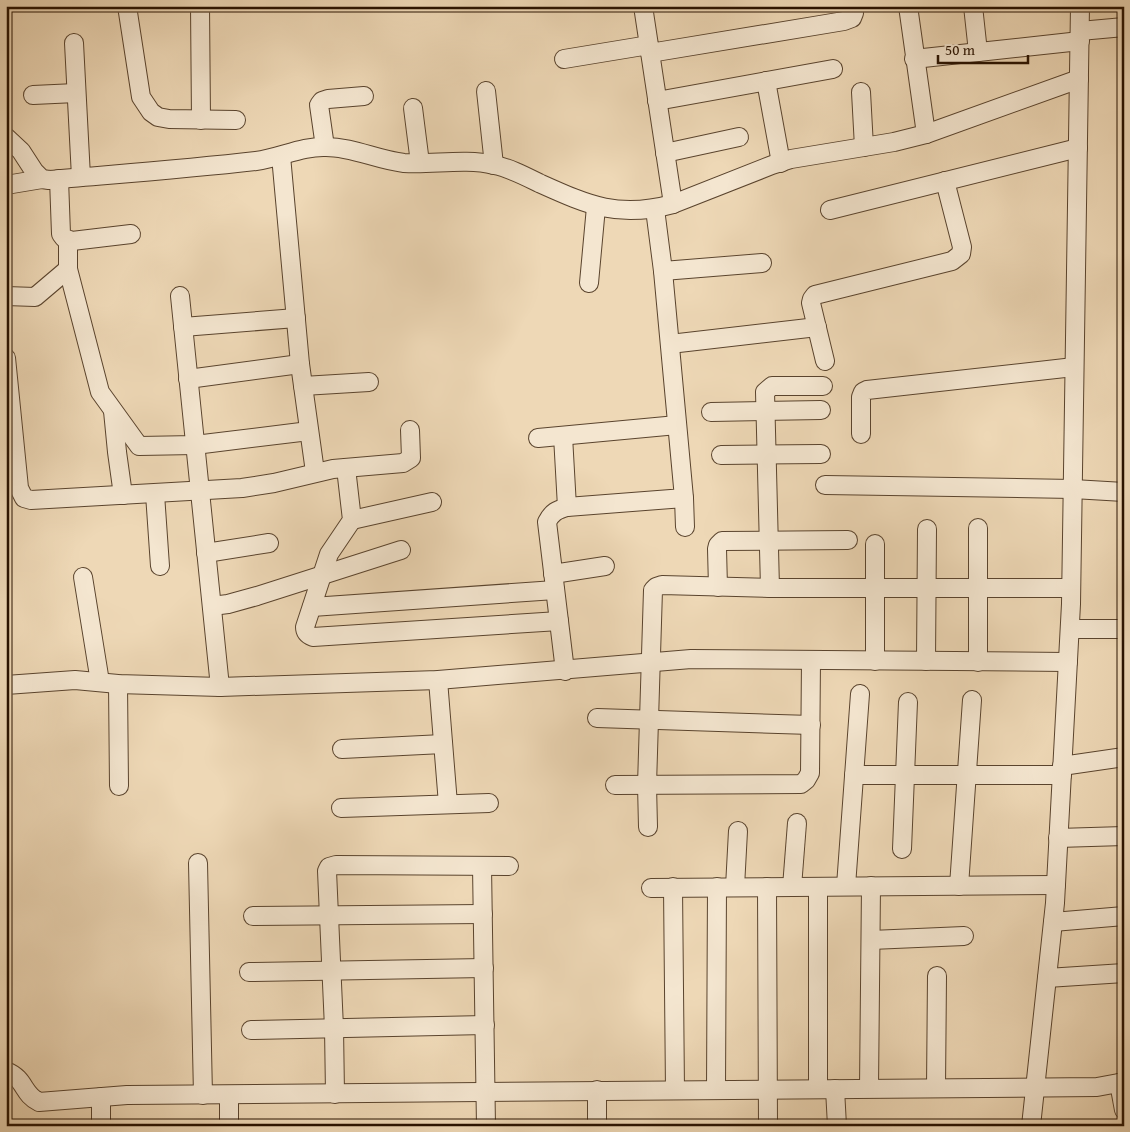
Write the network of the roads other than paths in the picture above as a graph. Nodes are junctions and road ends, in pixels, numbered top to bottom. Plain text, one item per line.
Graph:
1 (127, 6) edge
2 (200, 6) edge
3 (643, 6) edge
4 (853, 6) edge
5 (908, 6) edge
6 (972, 6) edge
7 (1080, 6) edge
8 (1124, 27) edge
9 (1080, 36) junction
10 (74, 43) dead end
11 (649, 49) junction
12 (978, 52) junction
13 (564, 59) dead end
14 (914, 59) junction
15 (833, 69) dead end
16 (1079, 79) junction
17 (766, 81) junction
18 (486, 92) dead end
19 (861, 92) dead end
20 (76, 93) junction
21 (33, 95) dead end
22 (364, 96) dead end
23 (657, 101) junction
24 (413, 108) dead end
25 (202, 120) junction
26 (236, 120) dead end
27 (926, 134) junction
28 (6, 137) edge
29 (740, 137) dead end
30 (325, 146) junction
31 (864, 147) junction
32 (1078, 148) junction
33 (665, 153) junction
34 (281, 156) junction
35 (420, 163) junction
36 (781, 163) junction
37 (494, 165) junction
38 (81, 177) junction
39 (42, 179) junction
40 (60, 179) junction
41 (945, 181) junction
42 (6, 184) edge
43 (673, 204) junction
44 (596, 206) junction
45 (655, 209) junction
46 (830, 210) dead end
47 (131, 234) dead end
48 (68, 240) junction
49 (762, 263) dead end
50 (68, 269) junction
51 (664, 270) junction
52 (589, 283) dead end
53 (6, 296) edge
54 (180, 296) dead end
55 (296, 318) junction
56 (183, 327) junction
57 (817, 327) junction
58 (670, 344) junction
59 (6, 358) edge
60 (825, 361) dead end
61 (300, 364) junction
62 (1074, 367) junction
63 (188, 379) junction
64 (369, 382) dead end
65 (303, 386) junction
66 (823, 386) dead end
67 (113, 410) junction
68 (821, 410) dead end
69 (766, 411) junction
70 (711, 412) dead end
71 (677, 425) junction
72 (410, 430) dead end
73 (309, 431) junction
74 (861, 434) dead end
75 (563, 436) junction
76 (538, 438) dead end
77 (195, 445) junction
78 (821, 454) dead end
79 (721, 455) dead end
80 (767, 455) junction
81 (346, 468) junction
82 (315, 472) junction
83 (825, 485) dead end
84 (1073, 489) junction
85 (200, 492) junction
86 (1124, 492) edge
87 (14, 494) edge
88 (155, 494) junction
89 (123, 495) junction
90 (684, 498) junction
91 (432, 502) dead end
92 (567, 507) junction
93 (352, 520) junction
94 (685, 527) dead end
95 (978, 528) dead end
96 (927, 529) dead end
97 (768, 539) junction
98 (848, 540) dead end
99 (269, 543) dead end
100 (875, 544) dead end
101 (401, 550) dead end
102 (206, 553) junction
103 (160, 566) dead end
104 (605, 566) dead end
105 (322, 576) junction
106 (83, 577) dead end
107 (554, 582) junction
108 (718, 587) junction
109 (770, 588) junction
110 (1071, 588) junction
111 (875, 589) junction
112 (926, 589) junction
113 (978, 589) junction
114 (212, 606) junction
115 (312, 607) junction
116 (559, 621) junction
117 (1070, 629) junction
118 (1124, 629) edge
119 (811, 660) junction
120 (875, 661) junction
121 (926, 661) junction
122 (978, 662) junction
123 (1068, 662) junction
124 (652, 663) junction
125 (564, 671) junction
126 (438, 680) junction
127 (100, 682) junction
128 (118, 684) junction
129 (6, 685) edge
130 (220, 687) junction
131 (860, 694) dead end
132 (972, 700) dead end
133 (908, 702) dead end
134 (597, 718) dead end
135 (650, 720) junction
136 (810, 725) junction
137 (443, 744) junction
138 (342, 749) dead end
139 (1124, 757) edge
140 (1062, 771) junction
141 (854, 774) junction
142 (905, 774) junction
143 (967, 774) junction
144 (615, 785) dead end
145 (647, 785) junction
146 (119, 786) dead end
147 (489, 803) dead end
148 (448, 804) junction
149 (341, 808) dead end
150 (797, 823) dead end
151 (648, 827) dead end
152 (738, 831) dead end
153 (1124, 836) edge
154 (1058, 838) junction
155 (902, 849) dead end
156 (198, 863) dead end
157 (482, 866) junction
158 (509, 866) dead end
159 (1056, 885) junction
160 (846, 886) junction
161 (871, 886) junction
162 (959, 886) junction
163 (717, 887) junction
164 (735, 887) junction
165 (767, 887) junction
166 (792, 887) junction
167 (818, 887) junction
168 (651, 888) dead end
169 (672, 888) junction
170 (483, 914) junction
171 (253, 916) dead end
172 (329, 916) junction
173 (1124, 916) edge
174 (1053, 922) junction
175 (964, 936) dead end
176 (871, 940) junction
177 (484, 968) junction
178 (330, 970) junction
179 (249, 972) dead end
180 (1124, 974) edge
181 (938, 976) dead end
182 (1047, 978) junction
183 (484, 1025) junction
184 (334, 1028) junction
185 (251, 1030) dead end
186 (6, 1071) edge
187 (1122, 1082) edge
188 (1035, 1087) junction
189 (869, 1088) junction
190 (936, 1088) junction
191 (768, 1089) junction
192 (826, 1089) junction
193 (597, 1090) junction
194 (675, 1090) junction
195 (716, 1090) junction
196 (485, 1092) junction
197 (335, 1094) junction
198 (203, 1095) junction
199 (229, 1095) junction
200 (101, 1097) junction
201 (1124, 1110) edge
202 (101, 1126) edge
203 (229, 1126) edge
204 (486, 1126) edge
205 (597, 1126) edge
206 (768, 1126) edge
207 (837, 1126) edge
208 (1031, 1126) edge

1 - 25 street
2 - 25 street
3 - 11 street
4 - 11 street
5 - 14 street
6 - 12 street
7 - 9 street
8 - 9 street
9 - 12 street
9 - 16 street
10 - 20 street
11 - 13 street
11 - 23 street
12 - 14 street
14 - 27 street
15 - 17 street
16 - 27 street
16 - 32 street
17 - 23 street
17 - 36 street
18 - 37 street
19 - 31 street
20 - 21 street
20 - 38 street
22 - 30 street
23 - 33 street
24 - 35 street
25 - 26 street
27 - 31 street
28 - 39 street
29 - 33 street
30 - 34 street
30 - 35 street
31 - 36 street
32 - 41 street
32 - 62 street
33 - 43 street
34 - 38 street
34 - 55 street
35 - 37 street
36 - 43 street
37 - 44 street
38 - 40 street
39 - 40 street
39 - 42 street
40 - 48 street
41 - 46 street
41 - 57 street
43 - 45 street
44 - 45 street
44 - 52 street
45 - 51 street
47 - 48 street
48 - 50 street
49 - 51 street
50 - 53 street
50 - 67 street
51 - 58 street
54 - 56 street
55 - 56 street
55 - 61 street
56 - 63 street
57 - 58 street
57 - 60 street
58 - 71 street
59 - 87 street
61 - 63 street
61 - 65 street
62 - 74 street
62 - 84 street
63 - 77 street
64 - 65 street
65 - 73 street
66 - 69 street
67 - 77 street
67 - 89 street
68 - 69 street
69 - 70 street
69 - 80 street
71 - 75 street
71 - 90 street
72 - 81 street
73 - 77 street
73 - 82 street
75 - 76 street
75 - 92 street
77 - 85 street
78 - 80 street
79 - 80 street
80 - 97 street
81 - 82 street
81 - 93 street
82 - 85 street
83 - 84 street
84 - 86 street
84 - 110 street
85 - 88 street
85 - 102 street
87 - 89 street
88 - 89 street
88 - 103 street
90 - 92 street
90 - 94 street
91 - 93 street
92 - 107 street
93 - 105 street
95 - 113 street
96 - 112 street
97 - 98 street
97 - 108 street
97 - 109 street
99 - 102 street
100 - 111 street
101 - 105 street
102 - 114 street
104 - 107 street
105 - 114 street
105 - 115 street
106 - 127 street
107 - 115 street
107 - 116 street
108 - 109 street
108 - 124 street
109 - 111 street
110 - 113 street
110 - 117 street
111 - 112 street
111 - 120 street
112 - 113 street
112 - 121 street
113 - 122 street
114 - 130 street
115 - 116 street
116 - 125 street
117 - 118 street
117 - 123 street
119 - 120 street
119 - 124 street
119 - 136 street
120 - 121 street
121 - 122 street
122 - 123 street
123 - 140 street
124 - 125 street
124 - 135 street
125 - 126 street
126 - 130 street
126 - 137 street
127 - 128 street
127 - 129 street
128 - 130 street
128 - 146 street
131 - 141 street
132 - 143 street
133 - 142 street
134 - 135 street
135 - 136 street
135 - 145 street
136 - 145 street
137 - 138 street
137 - 148 street
139 - 140 street
140 - 143 street
140 - 154 street
141 - 142 street
141 - 160 street
142 - 143 street
142 - 155 street
143 - 162 street
144 - 145 street
145 - 151 street
147 - 148 street
148 - 149 street
150 - 166 street
152 - 164 street
153 - 154 street
154 - 159 street
156 - 198 street
157 - 158 street
157 - 170 street
157 - 172 street
159 - 162 street
159 - 174 street
160 - 161 street
160 - 167 street
161 - 162 street
161 - 176 street
163 - 164 street
163 - 169 street
163 - 195 street
164 - 165 street
165 - 166 street
165 - 191 street
166 - 167 street
167 - 192 street
168 - 169 street
169 - 194 street
170 - 172 street
170 - 177 street
171 - 172 street
172 - 178 street
173 - 174 street
174 - 182 street
175 - 176 street
176 - 189 street
177 - 178 street
177 - 183 street
178 - 179 street
178 - 184 street
180 - 182 street
181 - 190 street
182 - 188 street
183 - 184 street
183 - 196 street
184 - 185 street
184 - 197 street
186 - 200 street
187 - 188 street
187 - 201 street
188 - 190 street
188 - 208 street
189 - 190 street
189 - 192 street
191 - 192 street
191 - 195 street
191 - 206 street
192 - 207 street
193 - 194 street
193 - 196 street
193 - 205 street
194 - 195 street
196 - 197 street
196 - 204 street
197 - 199 street
198 - 199 street
198 - 200 street
199 - 203 street
200 - 202 street

